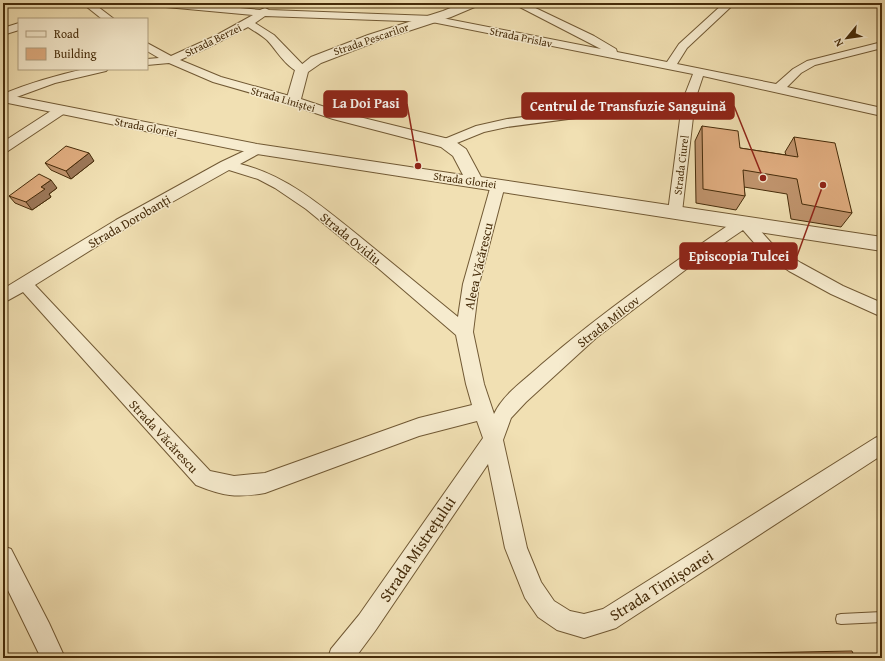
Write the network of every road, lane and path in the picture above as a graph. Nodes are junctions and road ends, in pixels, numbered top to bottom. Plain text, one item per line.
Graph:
1 (88, 3) edge
2 (155, 3) edge
3 (272, 3) edge
4 (473, 3) edge
5 (517, 3) edge
6 (730, 3) edge
7 (263, 13) junction
8 (108, 18) edge
9 (432, 19) junction
10 (249, 23) junction
11 (18, 26) edge
12 (3, 32) edge
13 (882, 44) edge
14 (148, 47) edge
15 (618, 56) junction
16 (169, 60) junction
17 (148, 62) edge
18 (670, 66) junction
19 (97, 70) edge
20 (302, 70) junction
21 (699, 72) junction
22 (779, 88) junction
23 (3, 98) edge
24 (689, 100) junction
25 (293, 101) junction
26 (61, 110) junction
27 (882, 112) edge
28 (447, 143) junction
29 (3, 148) edge
30 (257, 148) junction
31 (226, 165) junction
32 (475, 182) junction
33 (498, 185) junction
34 (675, 212) junction
35 (744, 222) junction
36 (882, 244) edge
37 (24, 284) junction
38 (3, 297) edge
39 (882, 310) edge
40 (464, 332) junction
41 (483, 411) junction
42 (493, 440) junction
43 (882, 444) edge
44 (3, 557) edge
45 (882, 617) edge
46 (842, 619) dead end
47 (53, 658) edge
48 (340, 658) edge

1 - 8 street
2 - 7 street, Strada Prislav
3 - 7 street, Strada Berzei
4 - 9 street, Strada Pescarilor
5 - 15 street
6 - 18 street
7 - 9 street, Strada Prislav
7 - 10 street, Strada Berzei
9 - 15 street, Strada Prislav
9 - 20 street, Strada Pescarilor
10 - 16 street, Strada Berzei
10 - 20 street
11 - 12 street
13 - 22 street
14 - 16 street, Strada Liniștei
15 - 18 street, Strada Prislav
16 - 17 street, Strada Berzei
16 - 25 street, Strada Liniștei
18 - 21 street, Strada Prislav
19 - 23 street
20 - 25 street
21 - 22 street, Strada Prislav
21 - 24 street, Strada Ciurel
22 - 27 street, Strada Prislav
23 - 26 street, Strada Gloriei
24 - 28 street
24 - 34 street, Strada Ciurel
25 - 28 street, Strada Liniștei
26 - 29 street
26 - 30 street, Strada Gloriei
28 - 32 street, Strada Liniștei
30 - 31 street, Strada Dorobanți
30 - 32 street, Strada Gloriei
31 - 37 street, Strada Dorobanți
31 - 40 street, Strada Ovidiu
32 - 33 street, Strada Gloriei
33 - 34 street, Strada Gloriei
33 - 40 street, Aleea Văcărescu
34 - 35 street, Strada Gloriei
35 - 36 street, Strada Gloriei
35 - 39 street
35 - 42 street, Strada Milcov
37 - 38 street, Strada Dorobanți
37 - 41 street, Strada Văcărescu
40 - 41 street, Aleea Văcărescu
41 - 42 street, Aleea Văcărescu
42 - 43 street, Strada Timișoarei
42 - 48 street, Strada Mistrețului
44 - 47 street
45 - 46 lane

